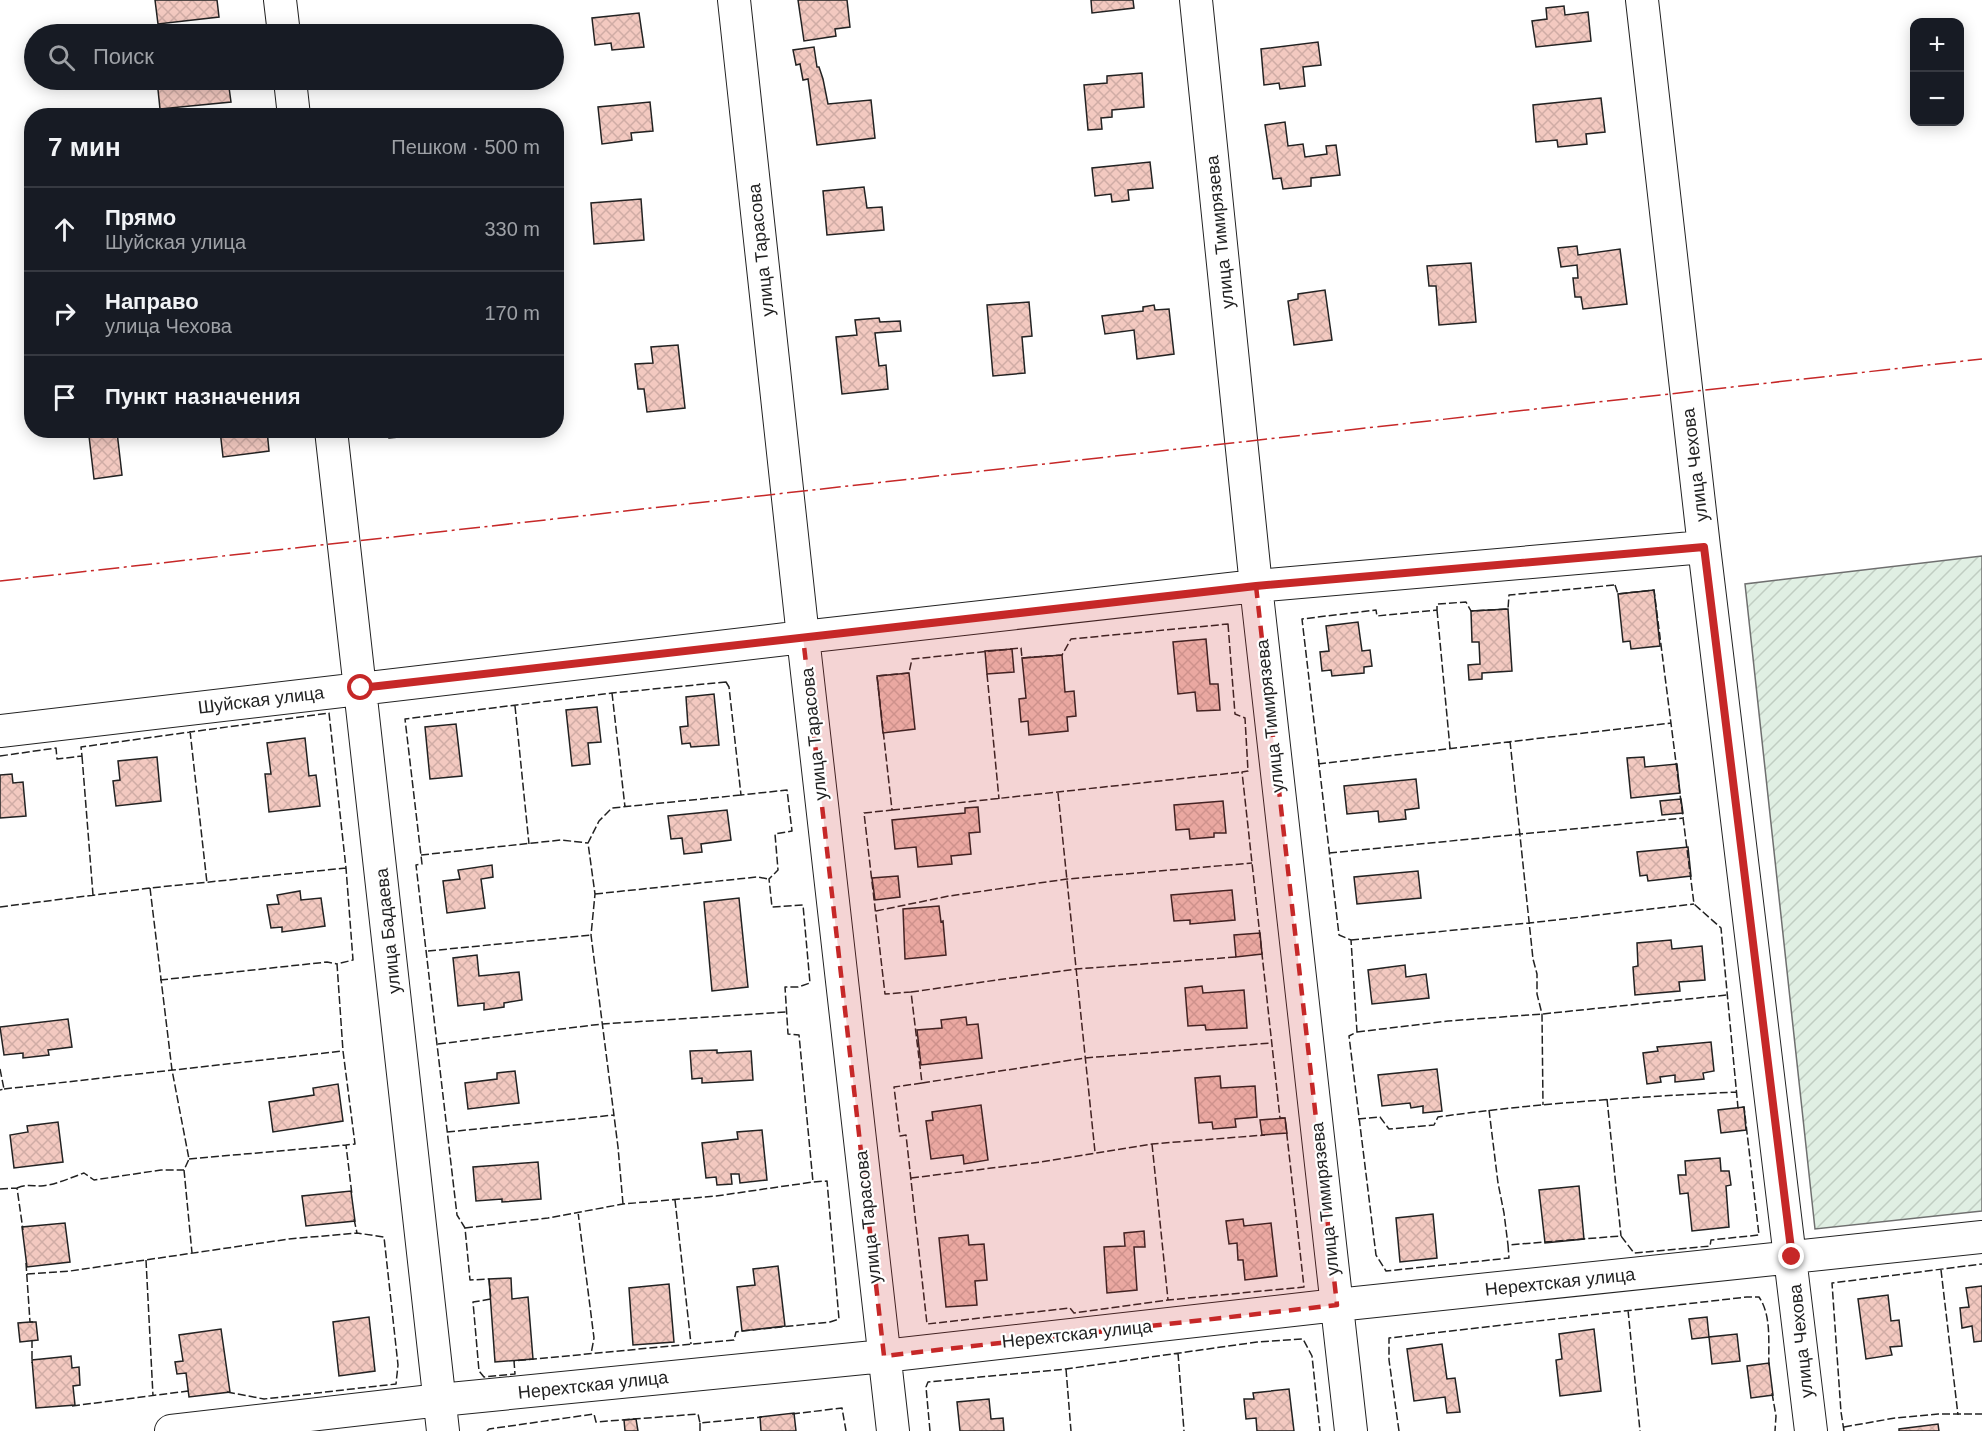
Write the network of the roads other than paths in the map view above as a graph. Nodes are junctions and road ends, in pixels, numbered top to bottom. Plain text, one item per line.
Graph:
1 (280, 0) edge
2 (734, 0) edge
3 (1196, 0) edge
4 (1642, 0) edge
5 (283, 24) edge
6 (291, 90) edge
7 (293, 108) edge
8 (332, 438) edge
9 (1704, 547) junction
10 (1256, 586) junction
11 (803, 637) junction
12 (361, 688) junction
13 (0, 730) edge
14 (1982, 1238) edge
15 (1792, 1257) junction
16 (1337, 1305) junction
17 (884, 1356) junction
18 (440, 1400) junction
19 (171, 1431) edge
20 (443, 1431) edge
21 (893, 1431) edge
22 (1351, 1431) edge
23 (1811, 1431) edge

1 - 5 street
2 - 11 street, улица Тарасова
3 - 10 street, улица Тимирязева
4 - 9 street, улица Чехова
6 - 7 street
8 - 12 street, улица Бадаева
9 - 10 street, Шуйская улица
9 - 15 street, улица Чехова
10 - 11 street, Шуйская улица
10 - 16 street, улица Тимирязева
11 - 12 street, Шуйская улица
11 - 17 street, улица Тарасова
12 - 13 street, Шуйская улица
12 - 18 street, улица Бадаева
14 - 15 street, Нерехтская улица
15 - 16 street, Нерехтская улица
15 - 23 street, улица Чехова
16 - 17 street, Нерехтская улица
16 - 22 street, улица Тимирязева
17 - 18 street, Нерехтская улица
17 - 21 street, улица Тарасова
18 - 19 street, Нерехтская улица
18 - 20 street, улица Бадаева

